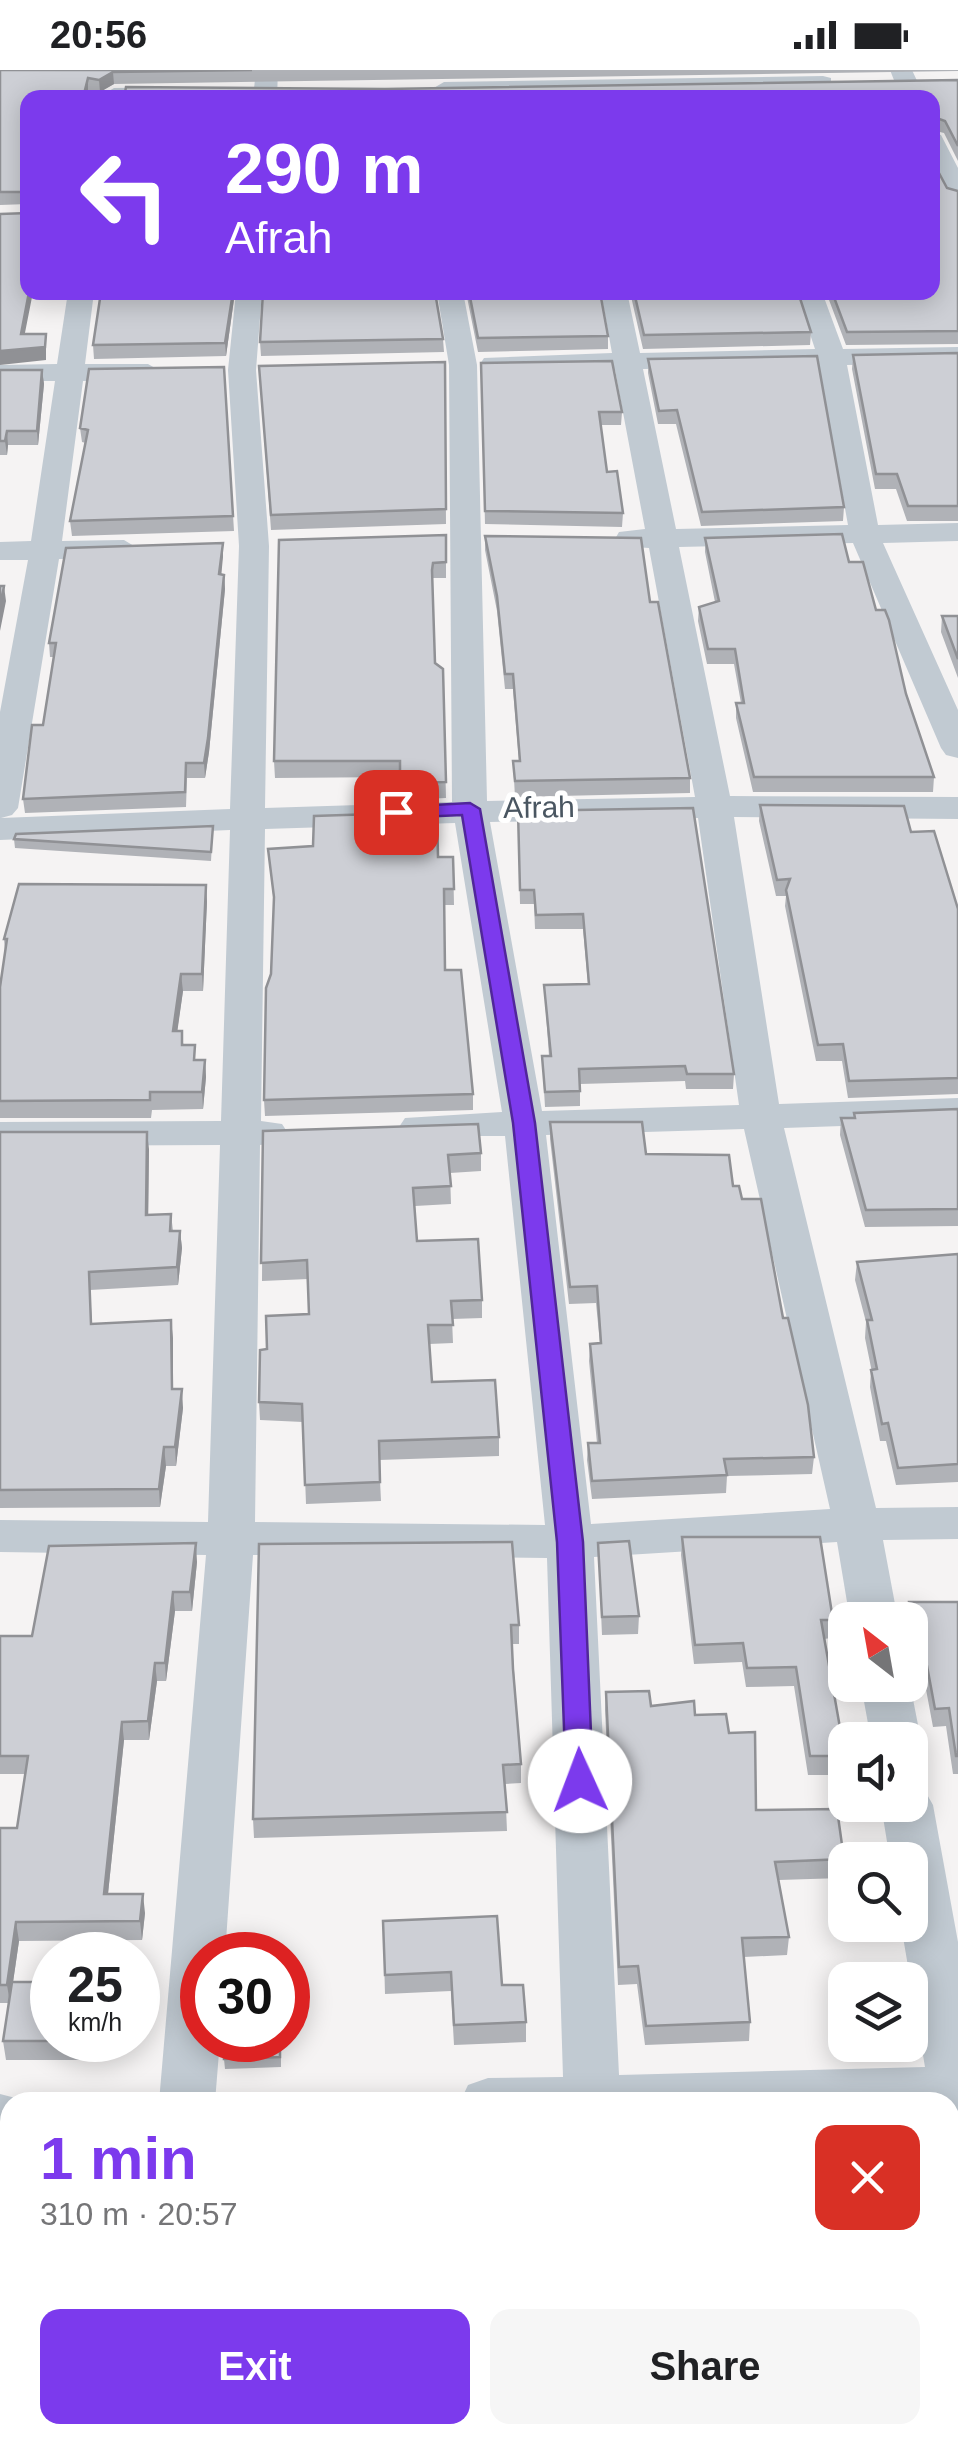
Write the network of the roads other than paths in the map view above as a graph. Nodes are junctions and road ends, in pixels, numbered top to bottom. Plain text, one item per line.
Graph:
1 (940, 81) edge
2 (847, 82) edge
3 (750, 83) edge
4 (901, 83) edge
5 (598, 84) edge
6 (431, 87) edge
7 (940, 157) edge
8 (958, 194) edge
9 (80, 300) edge
10 (249, 300) edge
11 (449, 300) edge
12 (616, 300) edge
13 (813, 300) edge
14 (831, 355) junction
15 (958, 356) edge
16 (628, 359) junction
17 (445, 365) junction
18 (184, 371) edge
19 (0, 373) edge
20 (68, 373) junction
21 (958, 532) edge
22 (865, 536) junction
23 (601, 539) edge
24 (659, 540) junction
25 (159, 548) edge
26 (46, 551) junction
27 (0, 552) edge
28 (958, 748) edge
29 (714, 804) junction
30 (0, 808) edge
31 (958, 808) edge
32 (470, 809) junction
33 (247, 819) junction
34 (0, 829) edge
35 (958, 1110) edge
36 (761, 1115) junction
37 (524, 1123) junction
38 (374, 1128) edge
39 (299, 1132) edge
40 (0, 1134) edge
41 (243, 1134) junction
42 (958, 1523) edge
43 (858, 1524) junction
44 (0, 1536) edge
45 (231, 1537) junction
46 (570, 1542) junction
47 (871, 1602) edge
48 (910, 1822) edge
49 (958, 2091) edge
50 (189, 2092) edge
51 (592, 2092) edge
52 (917, 2092) edge

1 - 4 street
2 - 3 street
3 - 5 street
5 - 6 street
7 - 8 street
9 - 20 street
10 - 33 street
11 - 17 street
12 - 16 street
13 - 14 street
14 - 15 street
14 - 16 street
14 - 22 street
16 - 17 street
16 - 24 street
17 - 32 street
18 - 20 street
19 - 20 street
20 - 26 street
21 - 22 street
22 - 24 street
22 - 28 street
23 - 24 street
24 - 29 street
25 - 26 street
26 - 27 street
26 - 30 street
29 - 31 street, Afrah
29 - 32 street, Afrah
29 - 36 street
32 - 33 street, Afrah
32 - 37 street
33 - 34 street, Afrah
33 - 41 street
35 - 36 street
36 - 37 street
36 - 43 street
37 - 38 street
37 - 46 street
39 - 41 street
40 - 41 street
41 - 45 street
42 - 43 street
43 - 46 street
43 - 47 street
44 - 45 street
45 - 46 street
45 - 50 street
46 - 51 street
48 - 49 street
49 - 52 street

